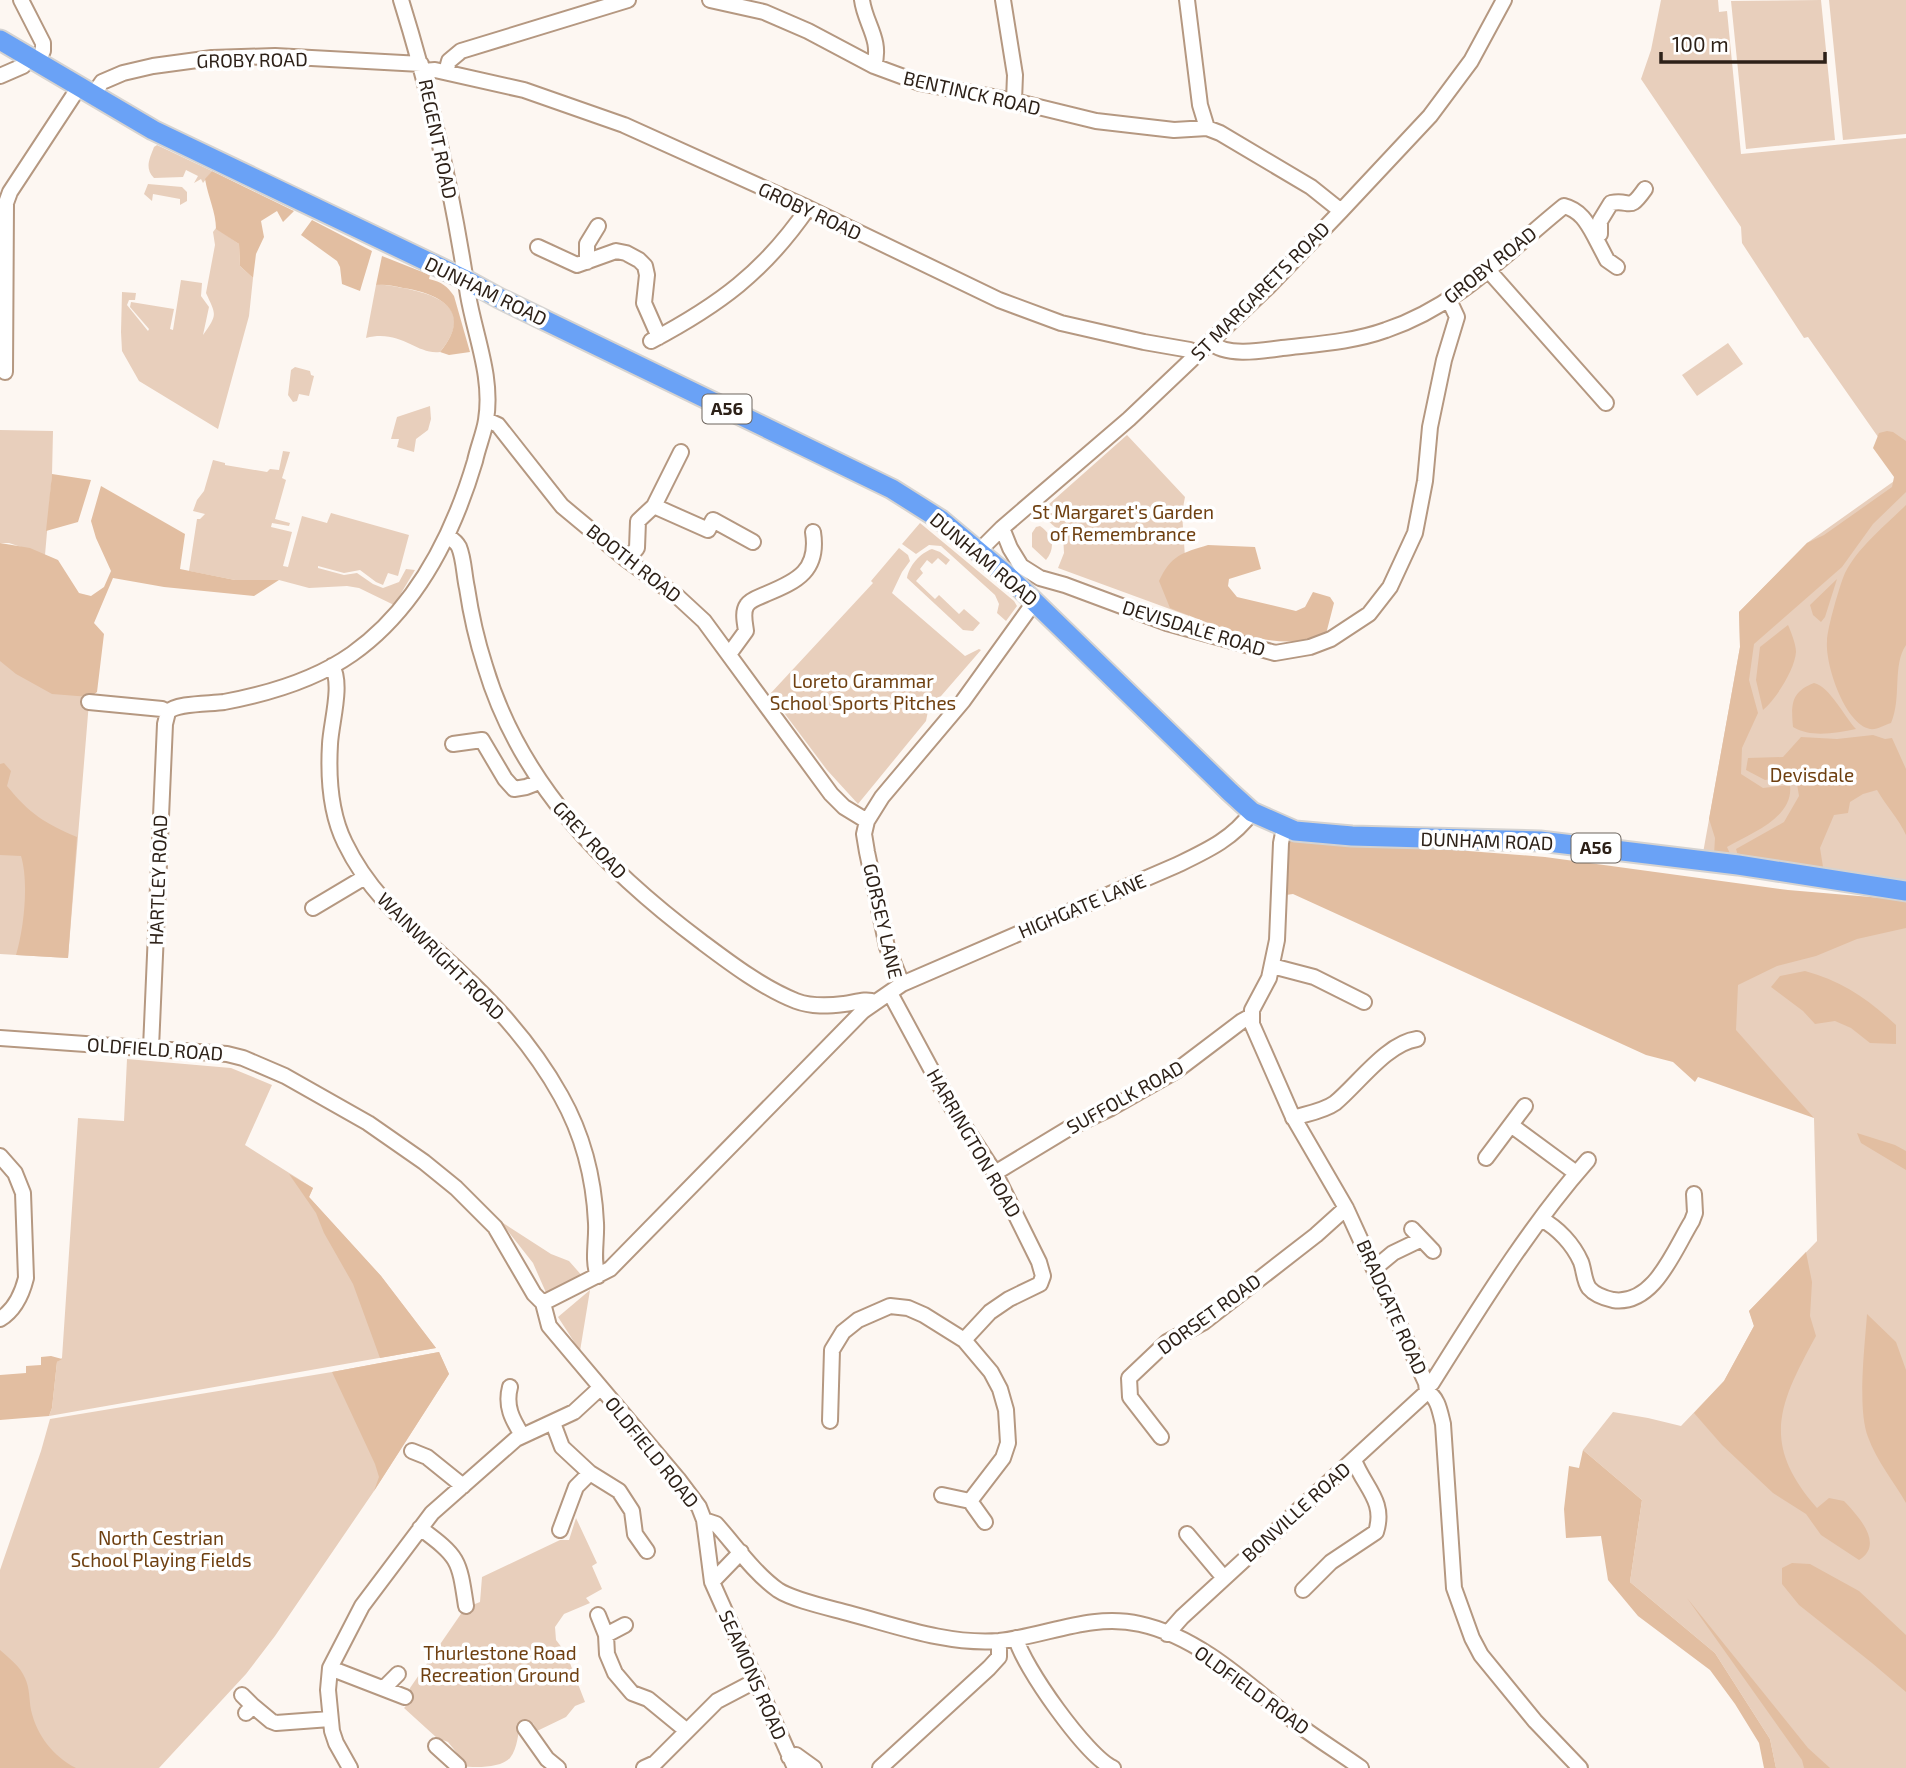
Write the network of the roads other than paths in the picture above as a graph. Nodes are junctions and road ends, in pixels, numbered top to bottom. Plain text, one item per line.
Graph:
1 (21, 0) edge
2 (401, 0) edge
3 (628, 0) edge
4 (710, 0) edge
5 (862, 0) edge
6 (1003, 0) edge
7 (1187, 0) edge
8 (1504, 0) edge
9 (0, 40) edge
10 (34, 59) junction
11 (874, 66) junction
12 (422, 68) junction
13 (446, 72) junction
14 (0, 76) edge
15 (86, 91) junction
16 (1014, 101) junction
17 (1207, 128) junction
18 (1645, 189) dead end
19 (808, 208) junction
20 (1341, 211) junction
21 (598, 226) dead end
22 (1595, 237) junction
23 (538, 247) dead end
24 (587, 262) junction
25 (1616, 267) dead end
26 (1489, 271) junction
27 (466, 280) junction
28 (1449, 300) junction
29 (1210, 342) junction
30 (1196, 354) junction
31 (5, 372) dead end
32 (1606, 403) dead end
33 (486, 419) junction
34 (681, 452) dead end
35 (654, 506) junction
36 (1002, 528) junction
37 (813, 532) dead end
38 (447, 536) junction
39 (754, 542) dead end
40 (979, 551) junction
41 (627, 560) junction
42 (1034, 596) junction
43 (730, 653) junction
44 (332, 666) junction
45 (89, 702) dead end
46 (168, 712) junction
47 (453, 744) dead end
48 (539, 782) junction
49 (1252, 812) junction
50 (867, 821) junction
51 (1284, 828) junction
52 (365, 877) junction
53 (1906, 891) edge
54 (313, 908) dead end
55 (1272, 966) junction
56 (896, 989) junction
57 (875, 1002) junction
58 (1364, 1002) dead end
59 (1251, 1016) junction
60 (1411, 1037) dead end
61 (0, 1038) edge
62 (151, 1048) junction
63 (1525, 1106) dead end
64 (1293, 1118) junction
65 (1511, 1125) junction
66 (0, 1156) edge
67 (1486, 1158) dead end
68 (1588, 1160) dead end
69 (995, 1173) junction
70 (1576, 1173) junction
71 (1694, 1194) dead end
72 (1346, 1208) junction
73 (1541, 1219) junction
74 (1433, 1251) dead end
75 (1375, 1268) junction
76 (598, 1276) junction
77 (543, 1303) junction
78 (0, 1319) edge
79 (964, 1340) junction
80 (510, 1386) dead end
81 (600, 1388) junction
82 (1427, 1389) junction
83 (553, 1423) junction
84 (829, 1424) dead end
85 (522, 1435) junction
86 (1161, 1437) dead end
87 (412, 1451) dead end
88 (1354, 1460) junction
89 (590, 1473) junction
90 (463, 1486) junction
91 (942, 1495) dead end
92 (970, 1501) junction
93 (549, 1517) dead end
94 (704, 1520) junction
95 (985, 1522) dead end
96 (421, 1528) junction
97 (1187, 1534) dead end
98 (646, 1552) dead end
99 (741, 1552) junction
100 (1224, 1578) junction
101 (712, 1582) junction
102 (1303, 1590) dead end
103 (466, 1606) dead end
104 (598, 1615) dead end
105 (625, 1625) dead end
106 (1167, 1634) junction
107 (606, 1635) junction
108 (1016, 1637) junction
109 (999, 1641) junction
110 (330, 1668) junction
111 (398, 1674) dead end
112 (757, 1681) junction
113 (384, 1688) junction
114 (242, 1695) dead end
115 (405, 1697) dead end
116 (330, 1719) junction
117 (687, 1731) junction
118 (518, 1746) dead end
119 (792, 1762) edge
120 (458, 1766) edge
121 (653, 1766) edge
122 (350, 1768) edge
123 (436, 1768) edge
124 (558, 1768) edge
125 (814, 1768) edge
126 (880, 1768) edge
127 (1113, 1768) edge
128 (1362, 1768) edge
129 (1580, 1768) edge

1 - 10 street
2 - 12 street, REGENT ROAD
3 - 13 street
4 - 11 street, BENTINCK ROAD
5 - 11 street
6 - 16 street
7 - 17 street
8 - 20 street, ST MARGARETS ROAD
9 - 10 highway, DUNHAM ROAD / A56
10 - 14 street
10 - 15 highway, DUNHAM ROAD / A56
11 - 16 street, BENTINCK ROAD
12 - 13 street, GROBY ROAD
12 - 15 street, GROBY ROAD
12 - 27 street, REGENT ROAD
13 - 19 street, GROBY ROAD
15 - 27 highway, DUNHAM ROAD / A56
15 - 31 street, GROBY ROAD
16 - 17 street, BENTINCK ROAD
17 - 20 street
18 - 22 street
19 - 24 street
19 - 30 street, GROBY ROAD
20 - 29 street, ST MARGARETS ROAD
21 - 24 street
22 - 25 street
22 - 26 street, GROBY ROAD
23 - 24 street
26 - 28 street, GROBY ROAD
26 - 32 street
27 - 33 street
27 - 40 highway, DUNHAM ROAD / A56
28 - 29 street, GROBY ROAD
28 - 36 street, DEVISDALE ROAD
29 - 30 street, ST MARGARETS ROAD
30 - 36 street, ST MARGARETS ROAD
33 - 38 street
33 - 41 street, BOOTH ROAD
34 - 35 street
35 - 39 street
35 - 41 street
36 - 40 street, ST MARGARETS ROAD
37 - 43 street
38 - 44 street
38 - 48 street, GREY ROAD
40 - 42 highway, DUNHAM ROAD / A56
41 - 43 street, BOOTH ROAD
42 - 49 highway, DUNHAM ROAD / A56
42 - 50 street
43 - 50 street, BOOTH ROAD
44 - 46 street
44 - 52 street, WAINWRIGHT ROAD
45 - 46 street
46 - 62 street, HARTLEY ROAD
47 - 48 street
48 - 57 street, GREY ROAD
49 - 51 highway, DUNHAM ROAD / A56
49 - 56 street, HIGHGATE LANE
50 - 56 street, GORSEY LANE
51 - 53 highway, DUNHAM ROAD / A56
51 - 55 street
52 - 54 street
52 - 76 street, WAINWRIGHT ROAD
55 - 58 street
55 - 59 street
56 - 57 street, GORSEY LANE
56 - 69 street, HARRINGTON ROAD
57 - 76 street, GORSEY LANE
59 - 64 street, BRADGATE ROAD
59 - 69 street, SUFFOLK ROAD
60 - 64 street
61 - 62 street, OLDFIELD ROAD
62 - 77 street, OLDFIELD ROAD
63 - 65 street
64 - 72 street, BRADGATE ROAD
65 - 67 street
65 - 70 street
66 - 78 street
68 - 70 street, BONVILLE ROAD
69 - 79 street, HARRINGTON ROAD
70 - 73 street, BONVILLE ROAD
71 - 73 street
72 - 75 street, BRADGATE ROAD
72 - 86 street, DORSET ROAD
73 - 82 street, BONVILLE ROAD
74 - 75 street
75 - 82 street, BRADGATE ROAD
76 - 77 street, GORSEY LANE
77 - 81 street, OLDFIELD ROAD
79 - 84 street
79 - 92 street
80 - 85 street
81 - 83 street
81 - 94 street, OLDFIELD ROAD
82 - 88 street, BONVILLE ROAD
82 - 129 street, BRADGATE ROAD
83 - 85 street
83 - 89 street
85 - 90 street
87 - 90 street
88 - 100 street, BONVILLE ROAD
88 - 102 street
89 - 93 street
89 - 98 street
90 - 96 street
91 - 92 street
92 - 95 street
94 - 99 street, OLDFIELD ROAD
94 - 101 street, SEAMONS ROAD
96 - 103 street
96 - 110 street
97 - 100 street
99 - 101 street
99 - 109 street, OLDFIELD ROAD
100 - 106 street, BONVILLE ROAD
101 - 112 street, SEAMONS ROAD
104 - 107 street
105 - 107 street
106 - 108 street, OLDFIELD ROAD
106 - 128 street, OLDFIELD ROAD
107 - 117 street
108 - 109 street, OLDFIELD ROAD
108 - 127 street
109 - 126 street
110 - 113 street
110 - 116 street
111 - 113 street
112 - 117 street
112 - 119 street, SEAMONS ROAD
113 - 115 street
114 - 116 street
116 - 122 street
117 - 121 street
118 - 124 street
119 - 125 street
120 - 123 street

